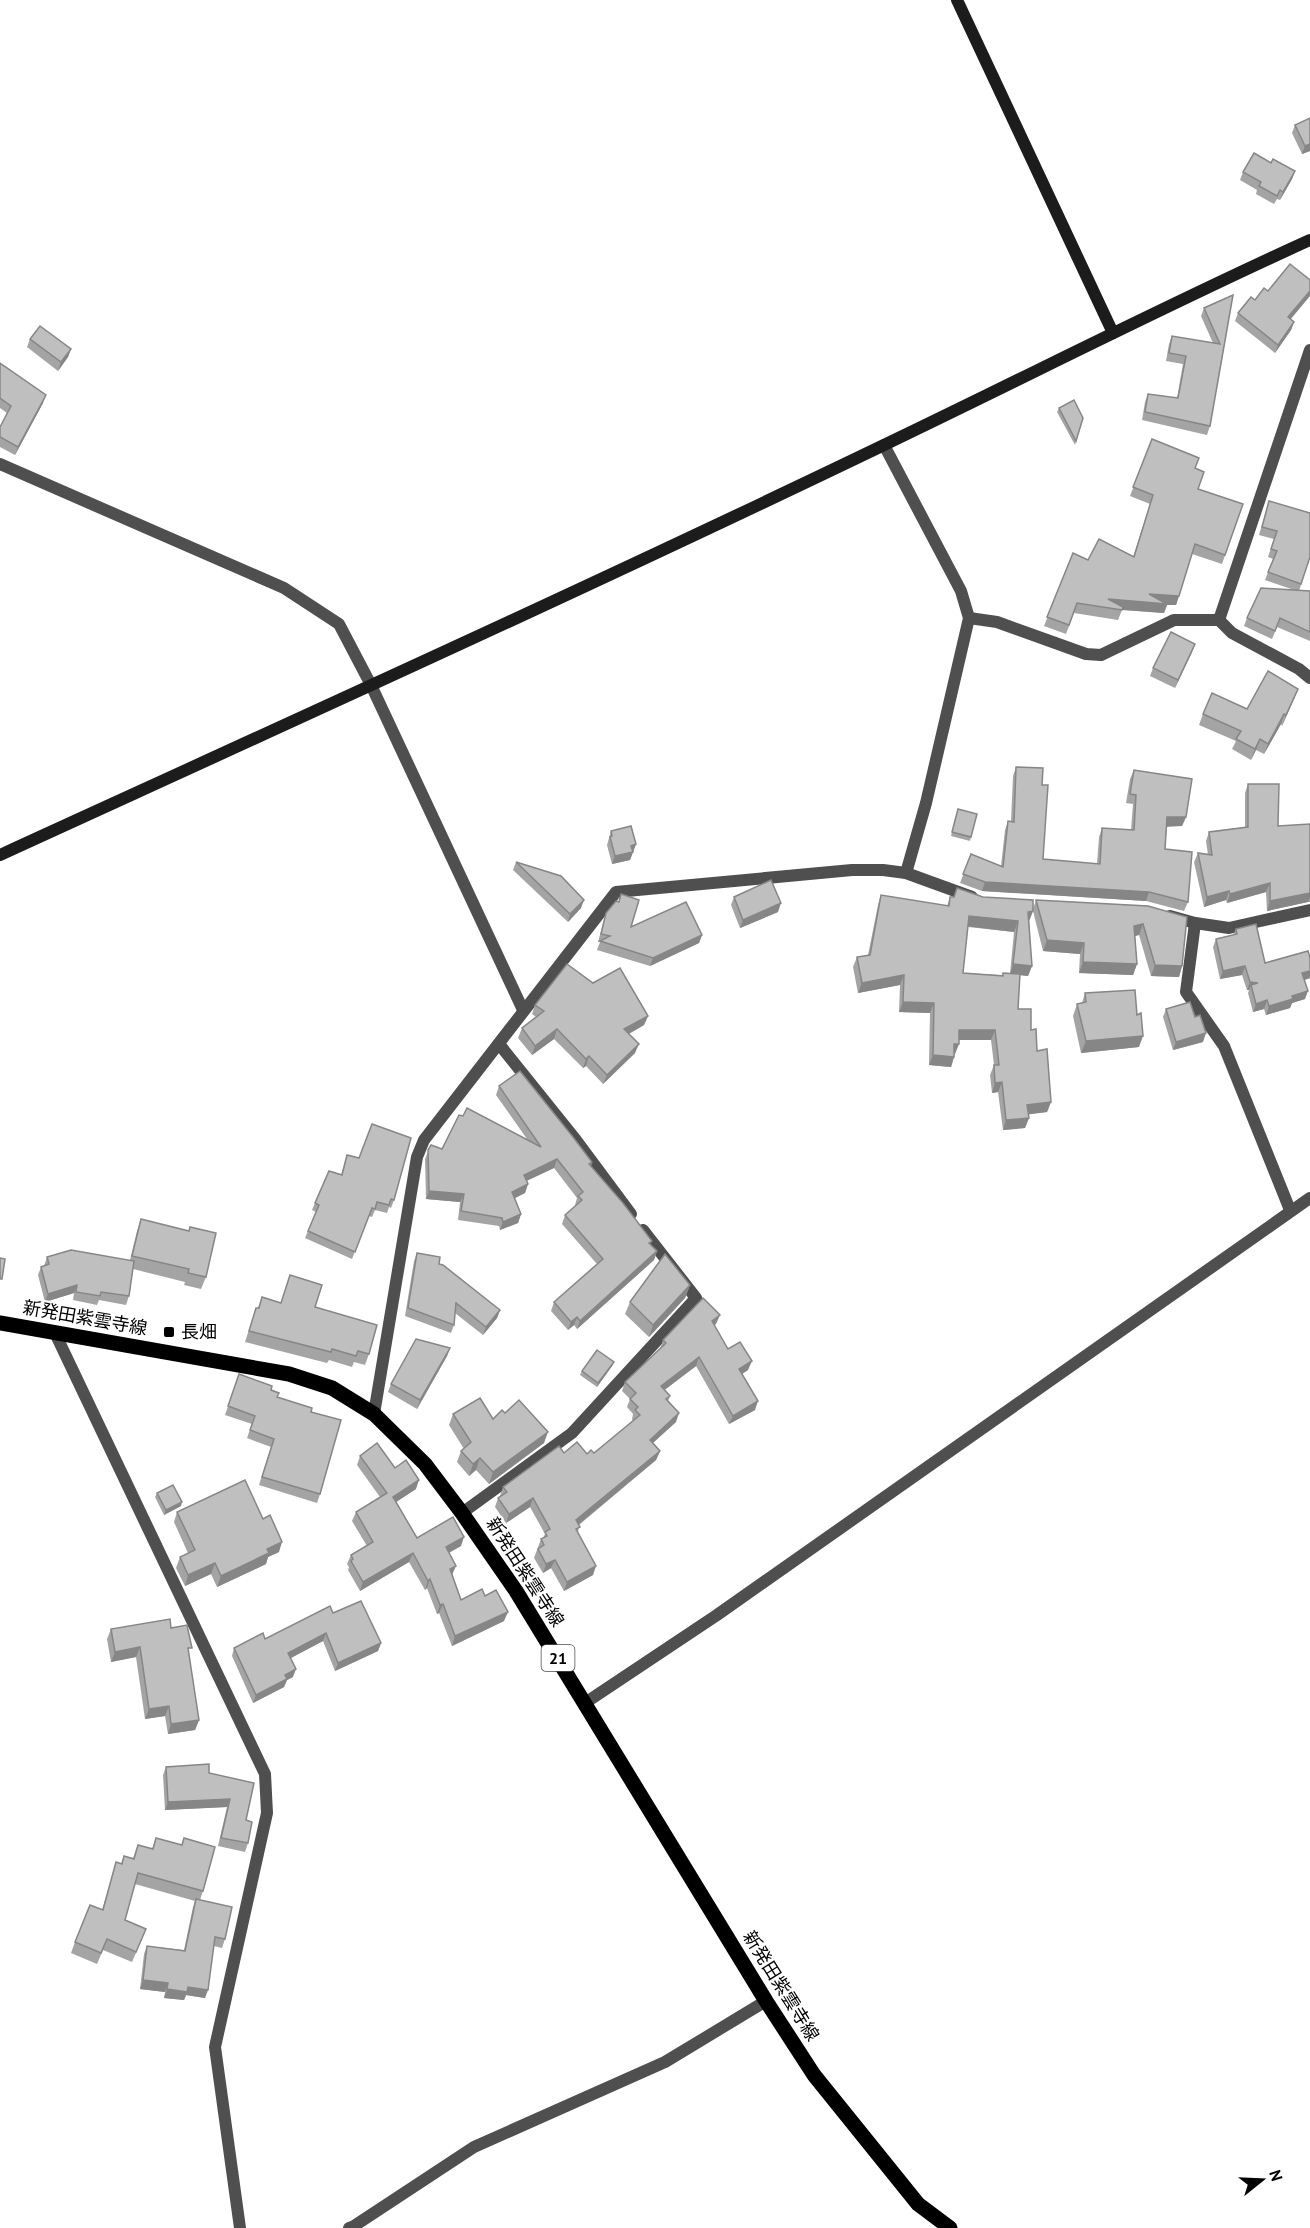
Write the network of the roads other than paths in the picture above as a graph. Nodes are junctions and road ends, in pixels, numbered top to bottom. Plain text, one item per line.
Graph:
1 (957, 0) edge
2 (1310, 240) edge
3 (1113, 333) junction
4 (1310, 350) edge
5 (884, 445) junction
6 (0, 464) edge
7 (969, 618) junction
8 (1219, 620) junction
9 (1310, 678) edge
10 (371, 685) junction
11 (0, 855) edge
12 (906, 873) junction
13 (980, 899) edge
14 (1310, 910) edge
15 (1155, 912) edge
16 (1195, 923) junction
17 (523, 1010) junction
18 (499, 1044) junction
19 (1310, 1198) edge
20 (1290, 1210) junction
21 (0, 1323) edge
22 (55, 1334) junction
23 (374, 1414) junction
24 (462, 1513) junction
25 (585, 1702) junction
26 (766, 2001) junction
27 (240, 2228) edge
28 (349, 2228) edge
29 (950, 2228) edge

1 - 3 street
2 - 3 street
3 - 5 street
4 - 8 street
5 - 7 street
5 - 10 street
6 - 10 street
7 - 8 street
7 - 12 street
8 - 9 street
10 - 11 street
10 - 17 street
12 - 13 street
12 - 17 street
14 - 16 street
15 - 16 street
16 - 20 street
17 - 18 street
18 - 23 street
18 - 24 street
19 - 20 street
20 - 25 street
21 - 22 main road, 新発田紫雲寺線 / 21
22 - 23 main road, 新発田紫雲寺線 / 21
22 - 27 street
23 - 24 main road, 新発田紫雲寺線 / 21
24 - 25 main road, 新発田紫雲寺線 / 21
25 - 26 main road, 新発田紫雲寺線 / 21
26 - 28 street
26 - 29 main road, 新発田紫雲寺線 / 21

